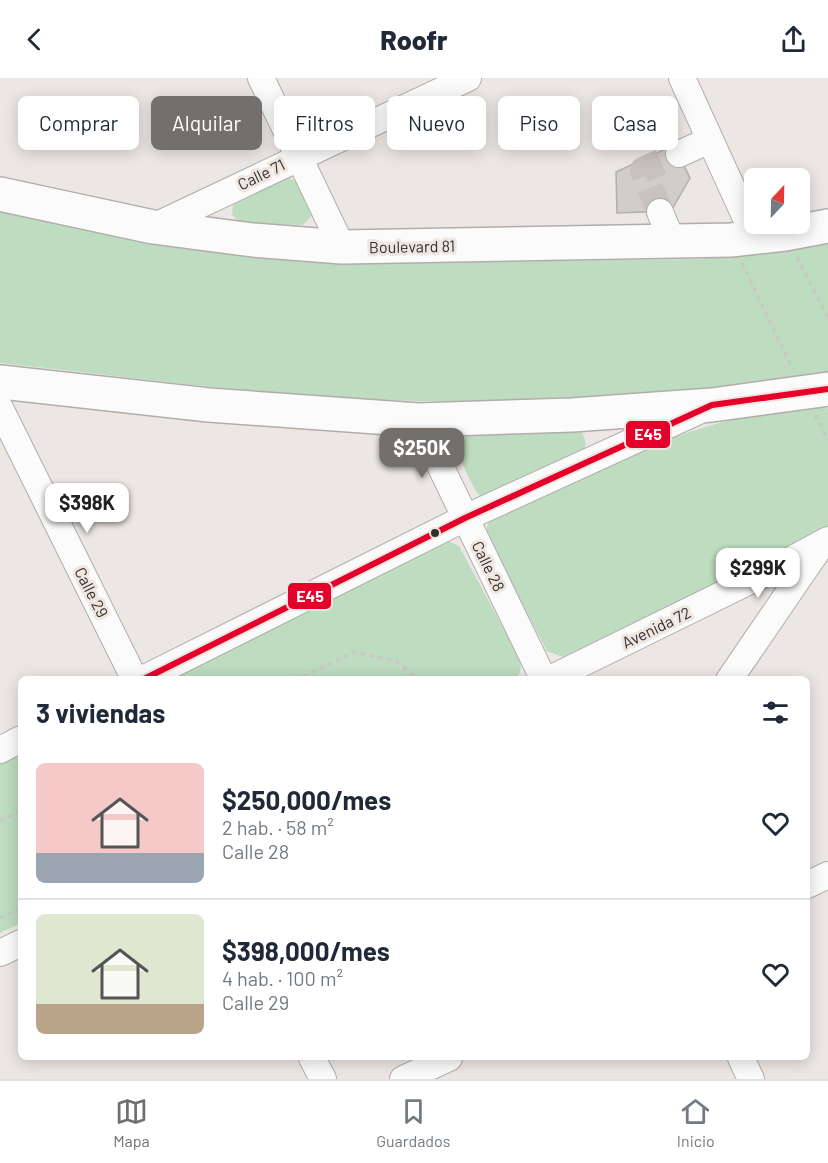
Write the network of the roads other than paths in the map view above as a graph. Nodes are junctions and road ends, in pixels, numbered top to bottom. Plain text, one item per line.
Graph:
1 (261, 78) edge
2 (468, 78) edge
3 (682, 78) edge
4 (710, 140) junction
5 (679, 154) tunnel mouth
6 (298, 156) junction
7 (0, 194) edge
8 (828, 225) edge
9 (153, 227) junction
10 (757, 237) junction
11 (342, 247) junction
12 (0, 382) edge
13 (815, 391) edge
14 (712, 405) junction
15 (0, 408) edge
16 (418, 420) junction
17 (465, 518) junction
18 (826, 541) edge
19 (133, 676) edge
20 (149, 676) edge
21 (542, 676) edge
22 (556, 676) edge
23 (732, 676) edge
24 (18, 741) edge
25 (0, 750) edge
26 (828, 875) edge
27 (810, 884) edge
28 (18, 944) edge
29 (0, 953) edge
30 (313, 1060) edge
31 (445, 1060) edge
32 (742, 1060) edge
33 (323, 1079) edge
34 (403, 1079) edge
35 (751, 1079) edge

1 - 6 street
2 - 6 street, Calle 71
3 - 4 street
4 - 5 street
4 - 10 street
6 - 9 street, Calle 71
6 - 11 street
7 - 9 highway, Boulevard 81
8 - 10 highway, Boulevard 81
9 - 11 highway, Boulevard 81
10 - 11 highway, Boulevard 81
12 - 16 highway
13 - 14 highway
14 - 16 highway
14 - 17 street
15 - 19 street, Calle 29
16 - 17 street, Calle 28
17 - 20 street
17 - 21 street, Calle 28
18 - 22 street, Avenida 72
18 - 23 street
24 - 25 street
26 - 27 street
28 - 29 street
30 - 33 street
31 - 34 street
32 - 35 street

